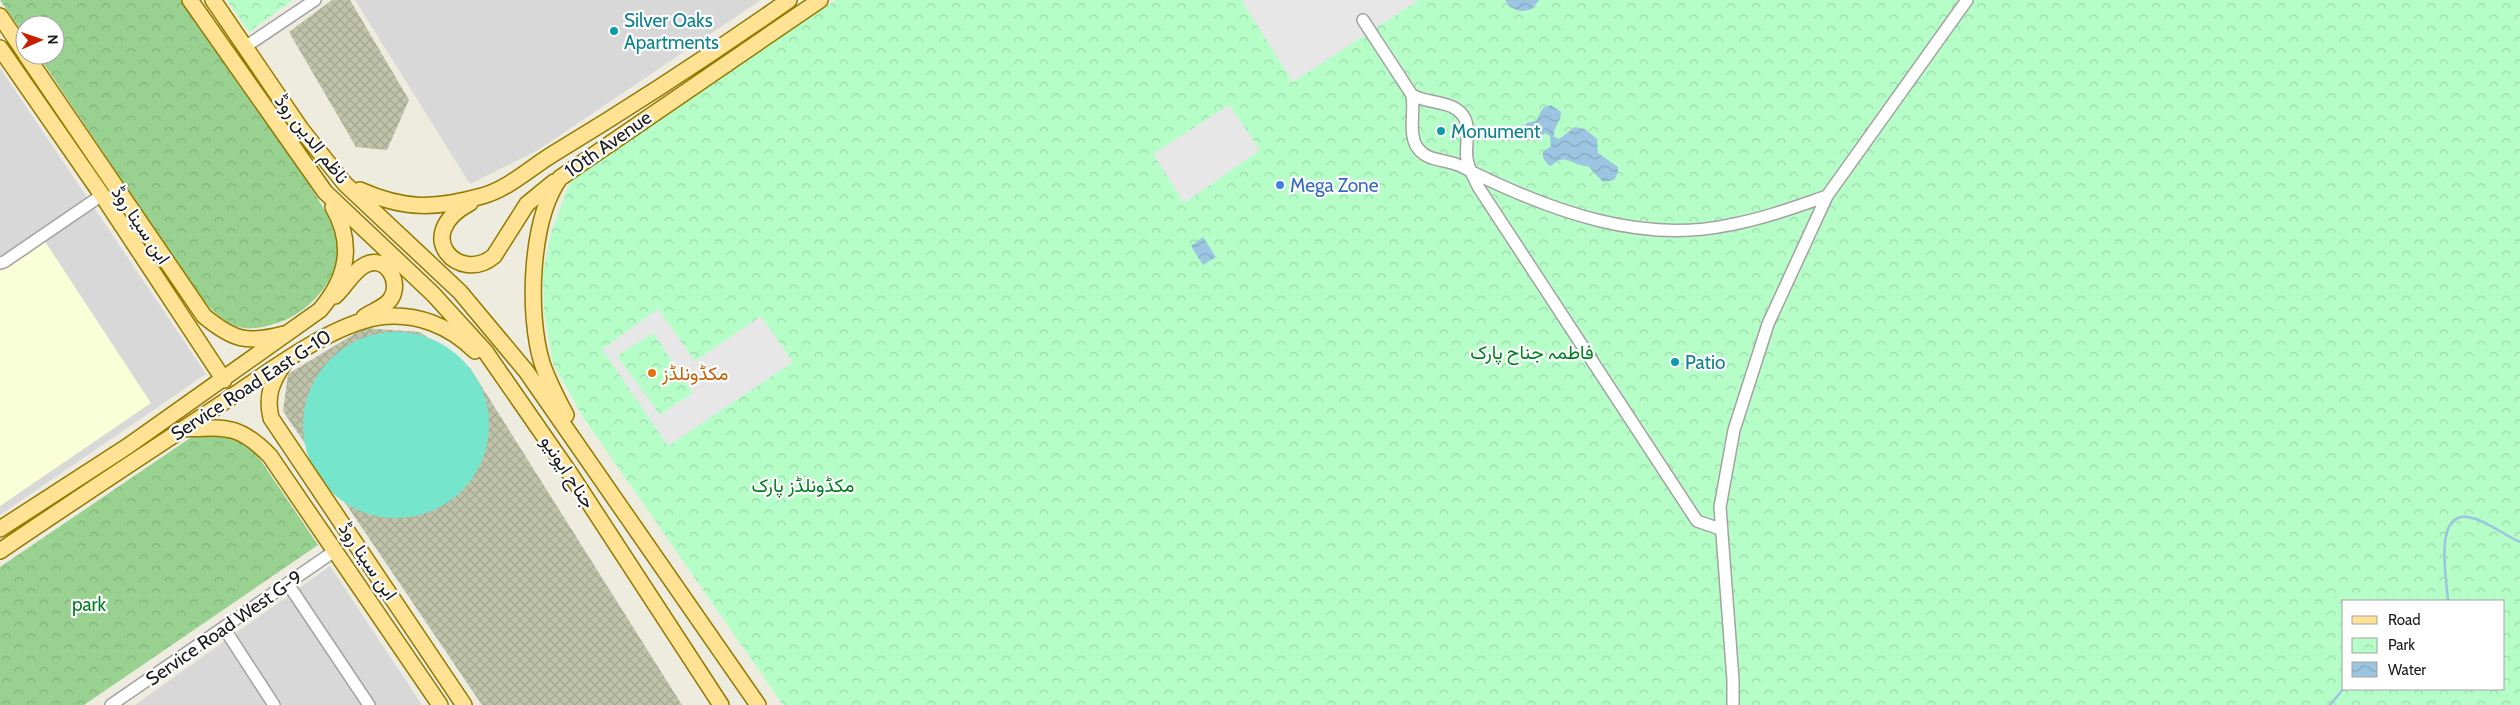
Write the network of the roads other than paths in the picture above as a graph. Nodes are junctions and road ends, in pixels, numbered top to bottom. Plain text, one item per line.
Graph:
1 (190, 0) edge
2 (213, 0) edge
3 (315, 0) edge
4 (789, 0) edge
5 (1967, 0) edge
6 (816, 1) edge
7 (0, 16) edge
8 (1363, 20) dead end
9 (15, 38) edge
10 (244, 47) junction
11 (0, 48) edge
12 (33, 65) edge
13 (1412, 95) junction
14 (1470, 171) junction
15 (560, 178) junction
16 (345, 184) junction
17 (325, 192) junction
18 (102, 194) junction
19 (483, 196) junction
20 (1827, 196) junction
21 (394, 256) joint
22 (0, 263) edge
23 (430, 263) joint
24 (326, 303) junction
25 (353, 323) junction
26 (291, 332) junction
27 (285, 362) junction
28 (224, 380) junction
29 (509, 385) junction
30 (182, 430) junction
31 (582, 450) junction
32 (0, 529) edge
33 (1720, 529) junction
34 (336, 550) junction
35 (0, 551) edge
36 (288, 584) junction
37 (224, 628) junction
38 (111, 705) edge
39 (274, 705) edge
40 (369, 705) edge
41 (440, 705) edge
42 (464, 705) edge
43 (720, 705) edge
44 (758, 705) edge
45 (1733, 705) edge

1 - 17 main road, ناظم الدین روڈ
2 - 10 main road, ناظم الدین روڈ
3 - 10 street
4 - 19 main road, 10th Avenue
5 - 20 street
6 - 15 main road, 10th Avenue
7 - 9 main road, ابن سینا روڈ
8 - 13 street
10 - 16 main road, ناظم الدین روڈ
11 - 18 main road, ابن سینا روڈ
12 - 26 main road, ابن سینا روڈ
13 - 14 street
13 - 14 street
14 - 20 street
14 - 33 street
15 - 19 main road
15 - 31 main road, 10th Avenue
16 - 19 main road, 10th Avenue
16 - 23 main road, ناظم الدین روڈ
17 - 21 main road, ناظم الدین روڈ
17 - 24 main road, Service Road East G-10
18 - 22 street
18 - 28 main road, ابن سینا روڈ
20 - 33 street
21 - 29 main road, جناح ایونیو
23 - 31 main road, جناح ایونیو
24 - 25 main road
24 - 26 main road, Service Road East G-10
25 - 27 main road, Service Road East G-10
25 - 29 main road, Service Road East G-10
26 - 28 main road, Service Road East G-10
27 - 30 main road, Service Road East G-10
27 - 42 main road, ابن سینا روڈ
28 - 32 main road, Service Road East G-10
29 - 43 main road, جناح ایونیو
30 - 34 main road, ابن سینا روڈ
30 - 35 main road, Service Road East G-10
31 - 44 main road, جناح ایونیو
33 - 45 street
34 - 36 street, Service Road West G-9
34 - 41 main road, ابن سینا روڈ
36 - 37 street, Service Road West G-9
36 - 40 street
37 - 38 street, Service Road West G-9
37 - 39 street

